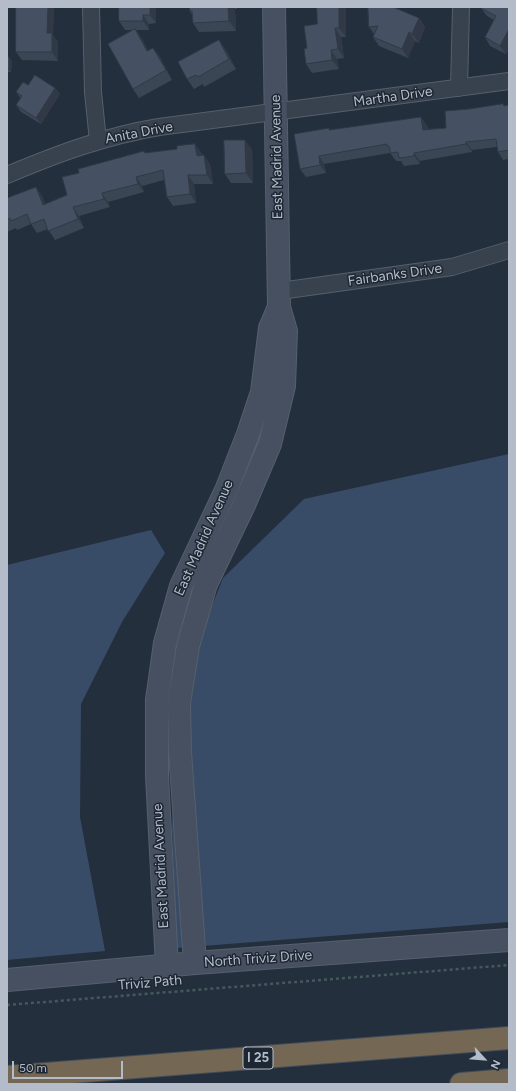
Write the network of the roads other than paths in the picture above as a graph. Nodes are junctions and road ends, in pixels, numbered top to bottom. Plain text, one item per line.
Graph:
1 (91, 7) edge
2 (274, 7) edge
3 (461, 7) edge
4 (509, 81) edge
5 (459, 88) junction
6 (276, 112) junction
7 (98, 141) junction
8 (7, 175) edge
9 (509, 250) edge
10 (280, 299) junction
11 (509, 940) edge
12 (195, 963) junction
13 (167, 966) junction
14 (7, 980) edge
15 (509, 1038) edge
16 (7, 1077) edge
17 (509, 1080) edge
18 (461, 1084) edge

1 - 7 street
2 - 6 street, East Madrid Avenue
3 - 5 street
4 - 5 street, Martha Drive
5 - 6 street, Martha Drive
6 - 7 street, Anita Drive
6 - 10 street, East Madrid Avenue
7 - 8 street, Anita Drive
9 - 10 street, Fairbanks Drive
10 - 12 street, East Madrid Avenue
10 - 13 street, East Madrid Avenue
11 - 12 street, North Triviz Drive
12 - 13 street, North Triviz Drive
13 - 14 street, North Triviz Drive
15 - 16 highway, I 25
17 - 18 highway

